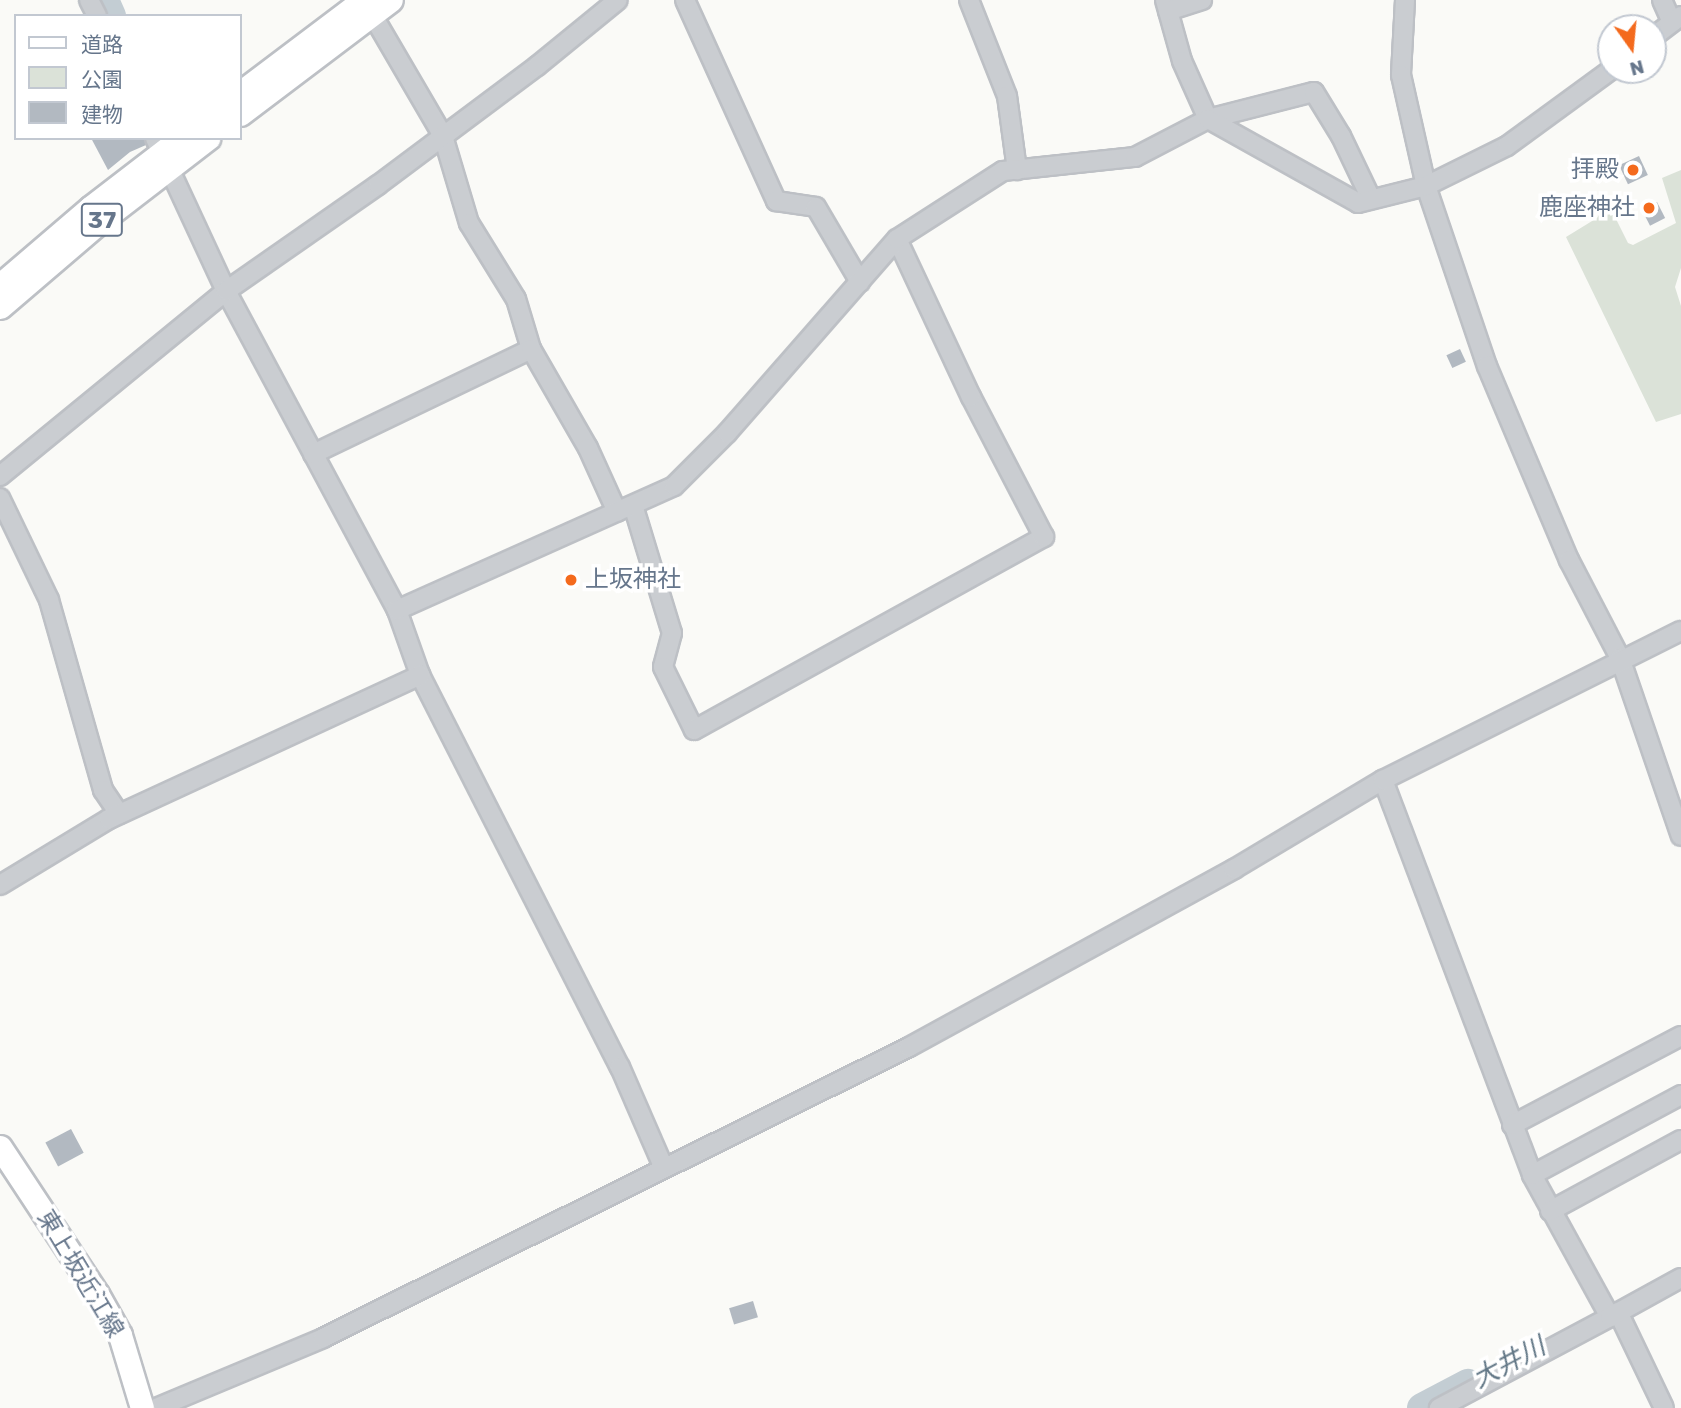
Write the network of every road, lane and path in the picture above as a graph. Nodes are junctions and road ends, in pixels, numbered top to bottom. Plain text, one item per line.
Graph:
1 (391, 0) edge
2 (618, 0) edge
3 (685, 0) edge
4 (969, 0) edge
5 (1202, 0) edge
6 (1405, 0) edge
7 (1662, 0) edge
8 (366, 5) edge
9 (1166, 5) edge
10 (1677, 19) edge
11 (1597, 80) edge
12 (242, 92) edge
13 (242, 112) edge
14 (1208, 119) junction
15 (443, 136) junction
16 (178, 140) edge
17 (202, 140) edge
18 (161, 153) edge
19 (1017, 170) junction
20 (1426, 186) junction
21 (1371, 199) junction
22 (897, 239) junction
23 (860, 282) junction
24 (0, 285) edge
25 (226, 292) junction
26 (0, 307) edge
27 (531, 349) junction
28 (313, 454) junction
29 (0, 476) edge
30 (0, 498) edge
31 (625, 508) junction
32 (397, 610) junction
33 (1681, 631) edge
34 (1620, 658) junction
35 (420, 675) junction
36 (1383, 780) junction
37 (119, 814) junction
38 (1678, 817) edge
39 (1681, 836) edge
40 (0, 885) edge
41 (1681, 1036) edge
42 (1681, 1095) edge
43 (1512, 1125) junction
44 (1681, 1139) edge
45 (0, 1147) edge
46 (663, 1166) junction
47 (1532, 1175) junction
48 (1550, 1211) junction
49 (1681, 1278) edge
50 (1614, 1314) junction
51 (142, 1408) edge
52 (156, 1408) edge
53 (1439, 1408) edge
54 (1664, 1408) edge

1 - 8 main road
2 - 15 street
3 - 23 street
4 - 19 street
5 - 9 street
6 - 20 street
7 - 10 street
8 - 12 main road
8 - 13 main road
8 - 15 street
9 - 14 street
11 - 20 street
14 - 19 street
14 - 21 street
14 - 21 street
15 - 25 street
15 - 27 street
16 - 18 main road, 37
17 - 18 main road, 37
18 - 24 main road, 37
18 - 25 street
18 - 26 main road, 37
19 - 22 street
20 - 21 street
20 - 34 street
22 - 23 street
22 - 31 street
23 - 31 street
25 - 28 street
25 - 29 street
27 - 28 street
27 - 31 street
28 - 32 street
30 - 37 street
31 - 32 street
32 - 35 street
33 - 34 street
34 - 36 street
34 - 38 street
35 - 37 street
35 - 46 street
36 - 43 street
36 - 46 street
37 - 40 street
38 - 39 street
41 - 43 street
42 - 47 street
43 - 47 street
44 - 48 street
45 - 51 main road, 東上坂近江線
46 - 52 street
47 - 48 street
48 - 50 street
49 - 50 street
50 - 53 street
50 - 54 street

